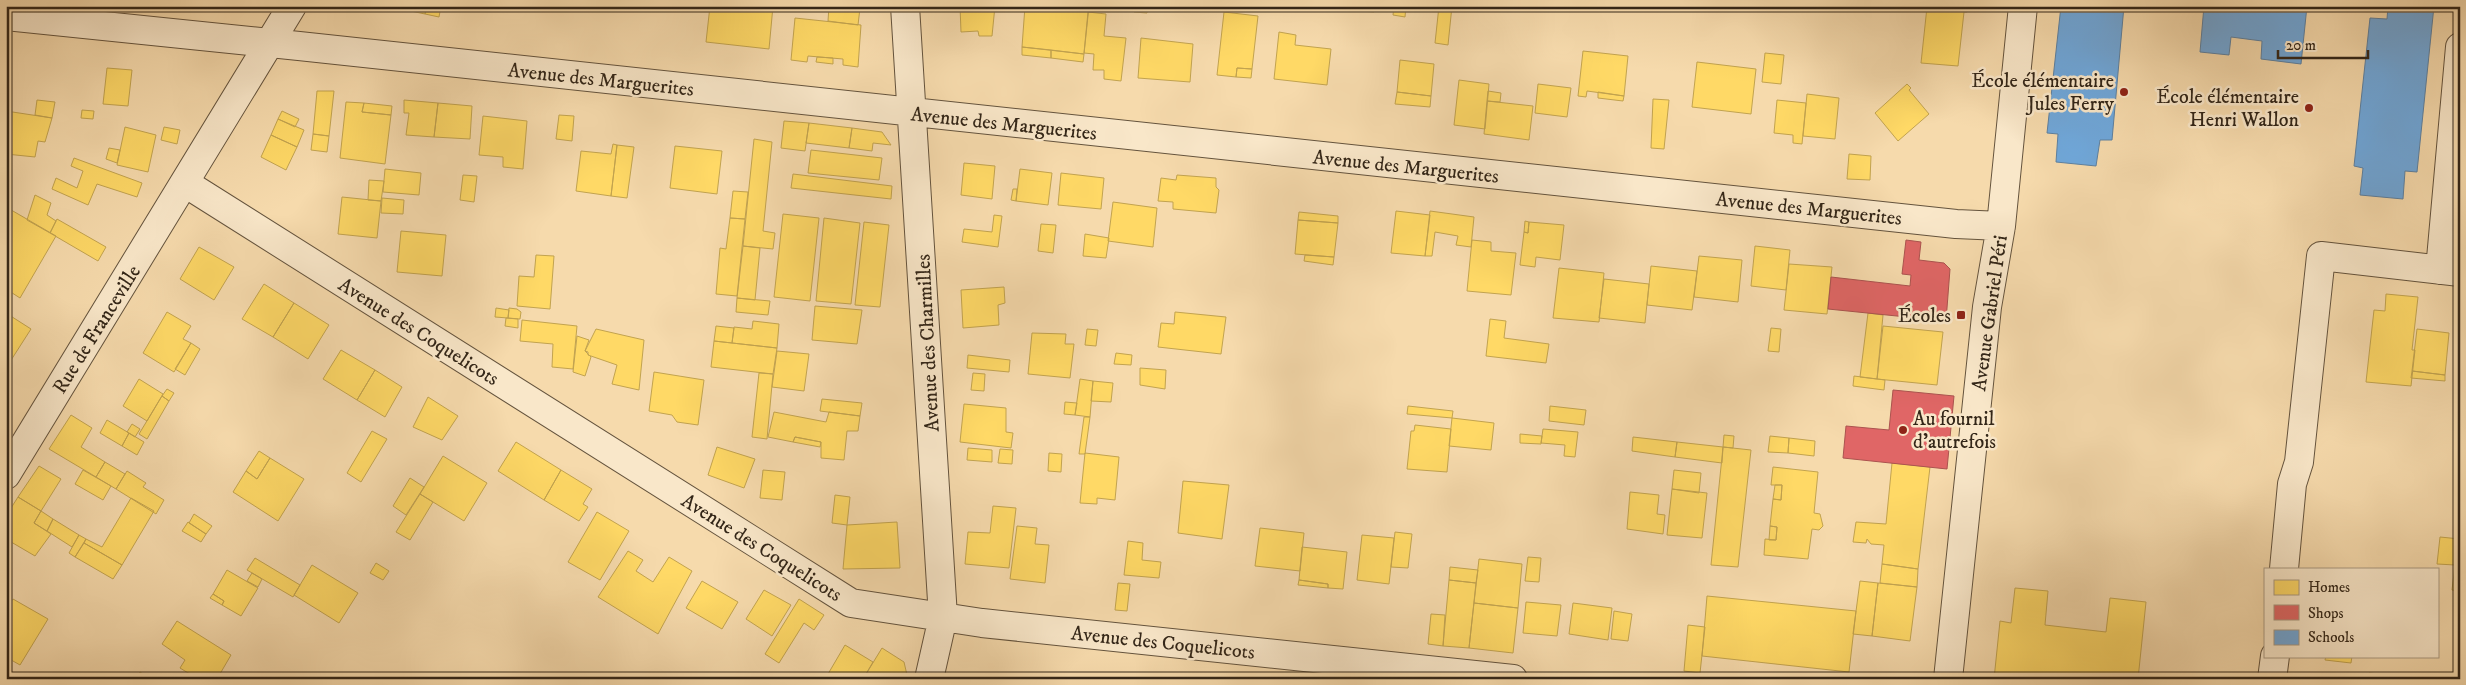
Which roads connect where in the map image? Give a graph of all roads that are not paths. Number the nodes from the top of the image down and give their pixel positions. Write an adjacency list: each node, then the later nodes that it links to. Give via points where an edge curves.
1 (292, 6): 5 (street, Rue de Franceville)
2 (905, 6): 7 (street, Avenue des Charmilles)
3 (2023, 6): 9 (street, Avenue Gabriel Péri)
4 (6, 16): 5 (street, Avenue des Marguerites)
5 (270, 42): 7 (street, Avenue des Marguerites); 8 (street, Rue de Franceville)
6 (2460, 47): 10 (street)
7 (913, 113): 9 (street, Avenue des Marguerites, via 1946,223); 13 (street, Avenue des Charmilles)
8 (185, 183): 11 (street, Rue de Franceville); 13 (street, Avenue des Coquelicots, via 851,603)
9 (2001, 226): 17 (street, Avenue Gabriel Péri, via 1987,307)
10 (2450, 271): 12 (street, via 2320,256 2299,462 2292,484)
11 (6, 475)
12 (2284, 568)
13 (944, 617): 15 (street, Avenue des Charmilles); 16 (street, Avenue des Coquelicots)
14 (2275, 658): 18 (street)
15 (929, 679)
16 (1513, 679)
17 (1948, 679)
18 (2272, 679)

